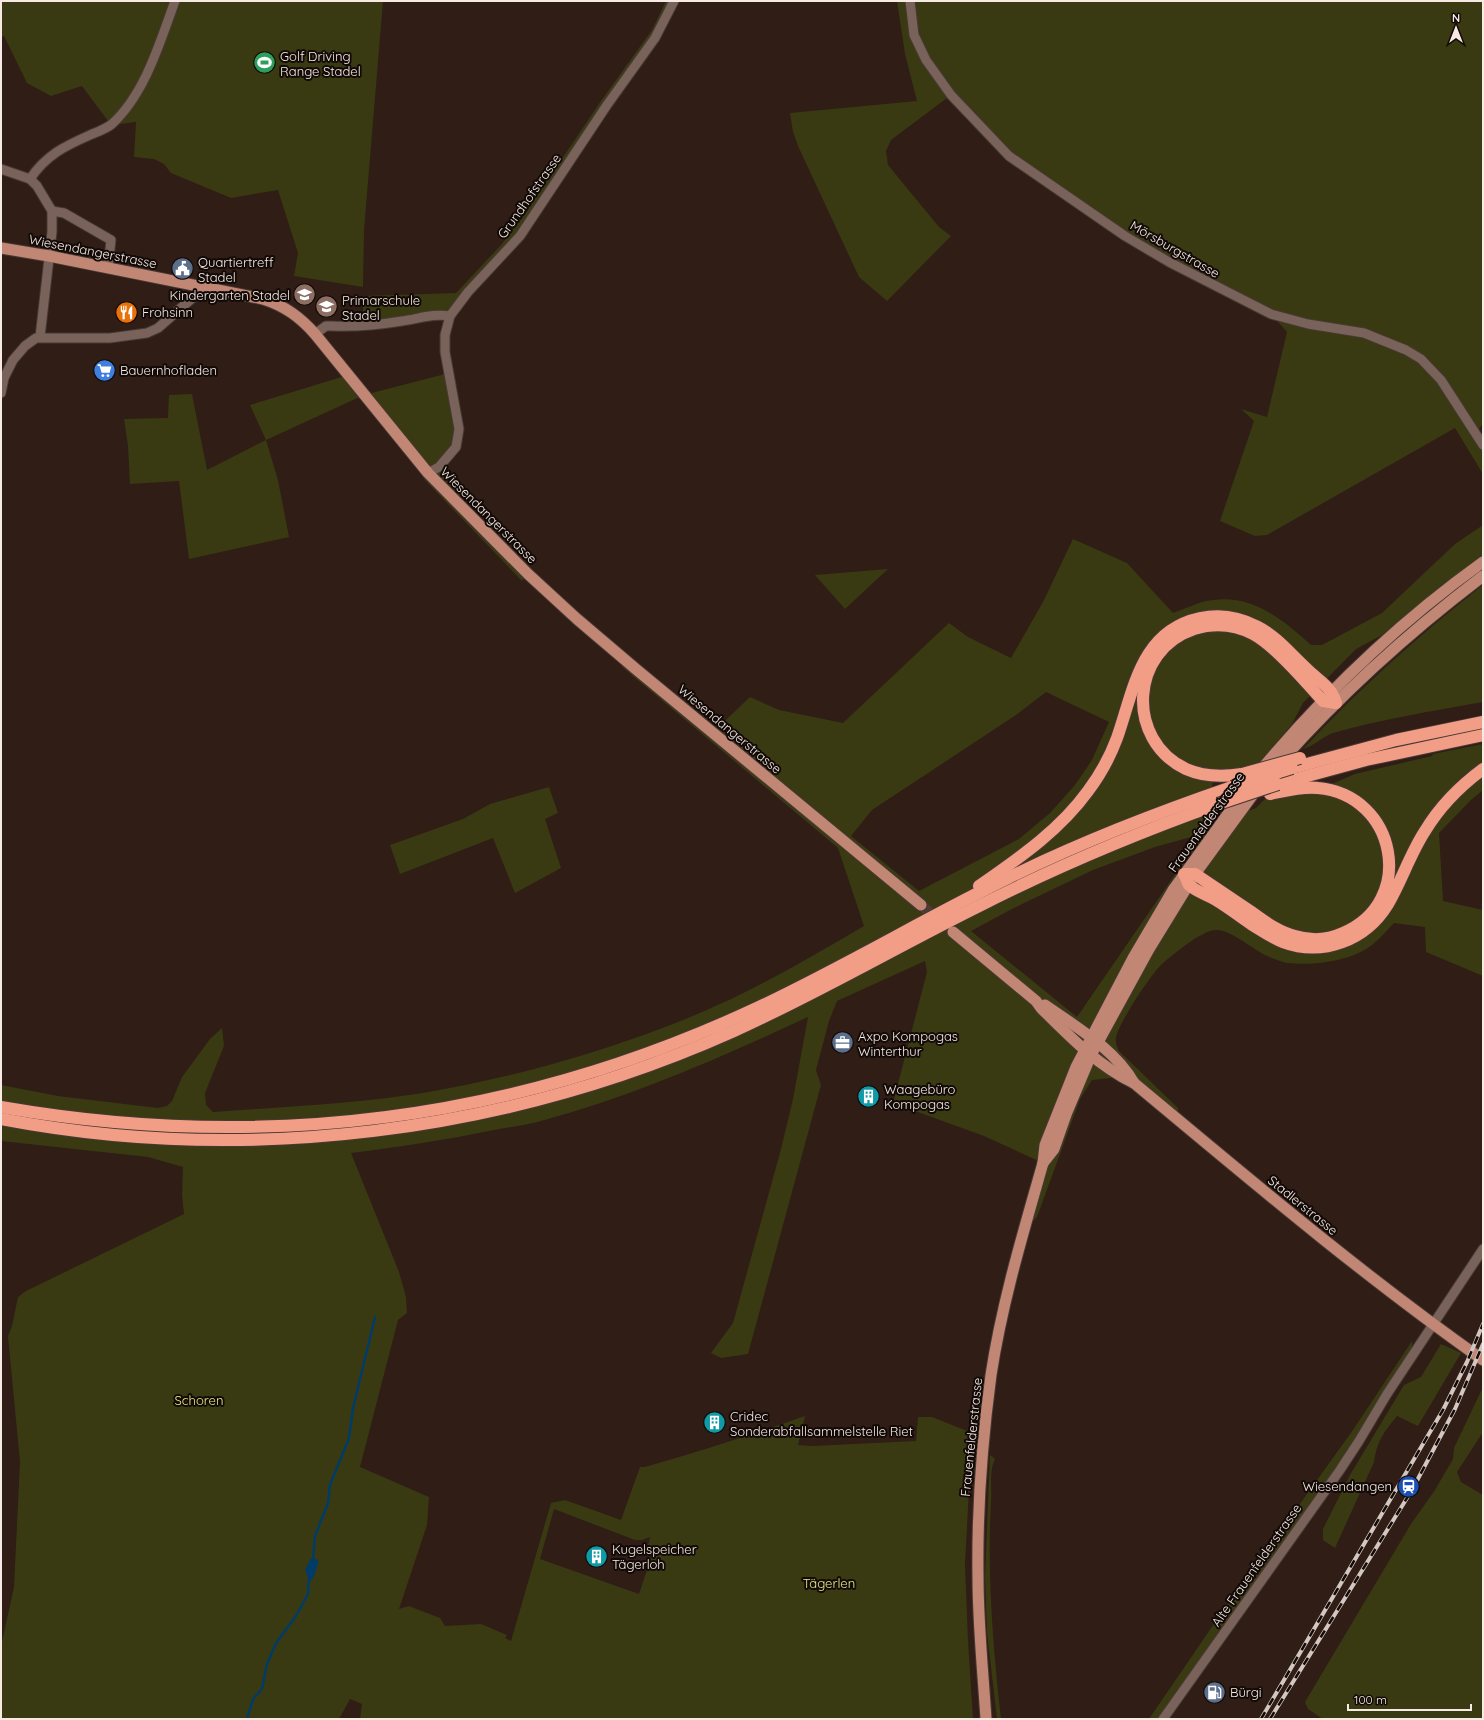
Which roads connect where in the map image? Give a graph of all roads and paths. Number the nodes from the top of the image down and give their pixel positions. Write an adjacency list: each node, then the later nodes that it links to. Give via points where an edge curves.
1 (175, 1): 5 (street, via 155,55 131,101 111,125 66,145 39,165)
2 (674, 1): 11 (street, Grundhofstrasse, via 655,38 520,236 468,292)
3 (910, 1): 15 (street, Mörsburgstrasse, via 914,35 926,60 951,95 1009,156 1125,236 1226,292 1271,314 1308,324 1364,333 1421,359 1441,380)
4 (1, 169): 5 (street)
5 (30, 179): 6 (street)
6 (52, 211): 8 (street); 9 (street, via 64,213 111,240)
7 (1, 248): 8 (main road, Wiesendangerstrasse)
8 (49, 256): 9 (main road, Wiesendangerstrasse); 13 (street)
9 (108, 268): 10 (main road, Wiesendangerstrasse)
10 (205, 287): 12 (main road, Wiesendangerstrasse, via 274,303 296,315); 13 (street, via 158,328 147,333 110,338)
11 (450, 316): 12 (street, via 439,314 363,326 326,326); 16 (street, Grundhofstrasse, via 445,335 445,352 459,429 456,447 438,467)
12 (315, 334): 16 (main road, Wiesendangerstrasse)
13 (40, 337): 14 (street, via 32,340 13,360 4,378)
14 (1, 393)
15 (1483, 445)
16 (428, 473): 26 (main road, Wiesendangerstrasse, via 576,619)
17 (1483, 562): 19 (main road, Frauenfelderstrasse, via 1439,594 1385,639)
18 (1483, 576): 19 (main road, Frauenfelderstrasse)
19 (1330, 698): 22 (highway, bridge, via 1254,634 1221,625 1189,631 1169,643 1149,670 1144,686 1146,724 1154,740 1169,758 1191,771 1210,776 1242,774); 25 (main road, Frauenfelderstrasse, via 1278,750 1247,788); 27 (highway, via 1322,682 1271,636 1248,622 1229,617 1210,617 1190,621 1174,629 1156,643 1142,663 1117,738 1095,781 1078,805 1033,848)
20 (1483, 722): 22 (highway)
21 (1483, 734): 24 (highway, bridge, via 1366,760 1278,784)
22 (1296, 763): 27 (highway, bridge, via 1152,815 1094,839)
23 (1483, 769): 25 (highway, via 1456,792 1431,821 1378,917 1365,930 1343,942 1314,948 1282,942)
24 (1218, 804): 25 (highway, bridge, via 1307,788 1344,794 1373,816 1380,827 1389,856 1384,892 1366,918 1351,929 1331,937 1313,939 1284,933); 34 (highway, via 1101,849 1017,887 796,1001 728,1033 638,1069 544,1098 412,1126 279,1139 212,1140 137,1136 78,1131)
25 (1189, 877): 30 (main road, Frauenfelderstrasse, via 1152,924)
26 (921, 905)
27 (942, 911): 33 (highway, via 760,1006 683,1040 581,1076 472,1103 361,1121 241,1128 136,1125 68,1118)
28 (953, 932): 29 (main road)
29 (1036, 1001): 30 (main road); 31 (main road)
30 (1094, 1041): 31 (main road, Frauenfelderstrasse); 32 (main road, via 1127,1071)
31 (1088, 1052): 32 (main road, via 1120,1076); 38 (main road, Frauenfelderstrasse, via 1054,1149 1043,1164 1010,1280 992,1373 979,1499 980,1641)
32 (1134, 1083): 36 (main road, Stadlerstrasse, via 1298,1219)
33 (1, 1107)
34 (1, 1119)
35 (1483, 1250): 36 (street)
36 (1432, 1324): 37 (main road, Stadlerstrasse); 39 (street, Alte Frauenfelderstrasse, via 1340,1470)
37 (1483, 1360)
38 (986, 1719)
39 (1163, 1719)

